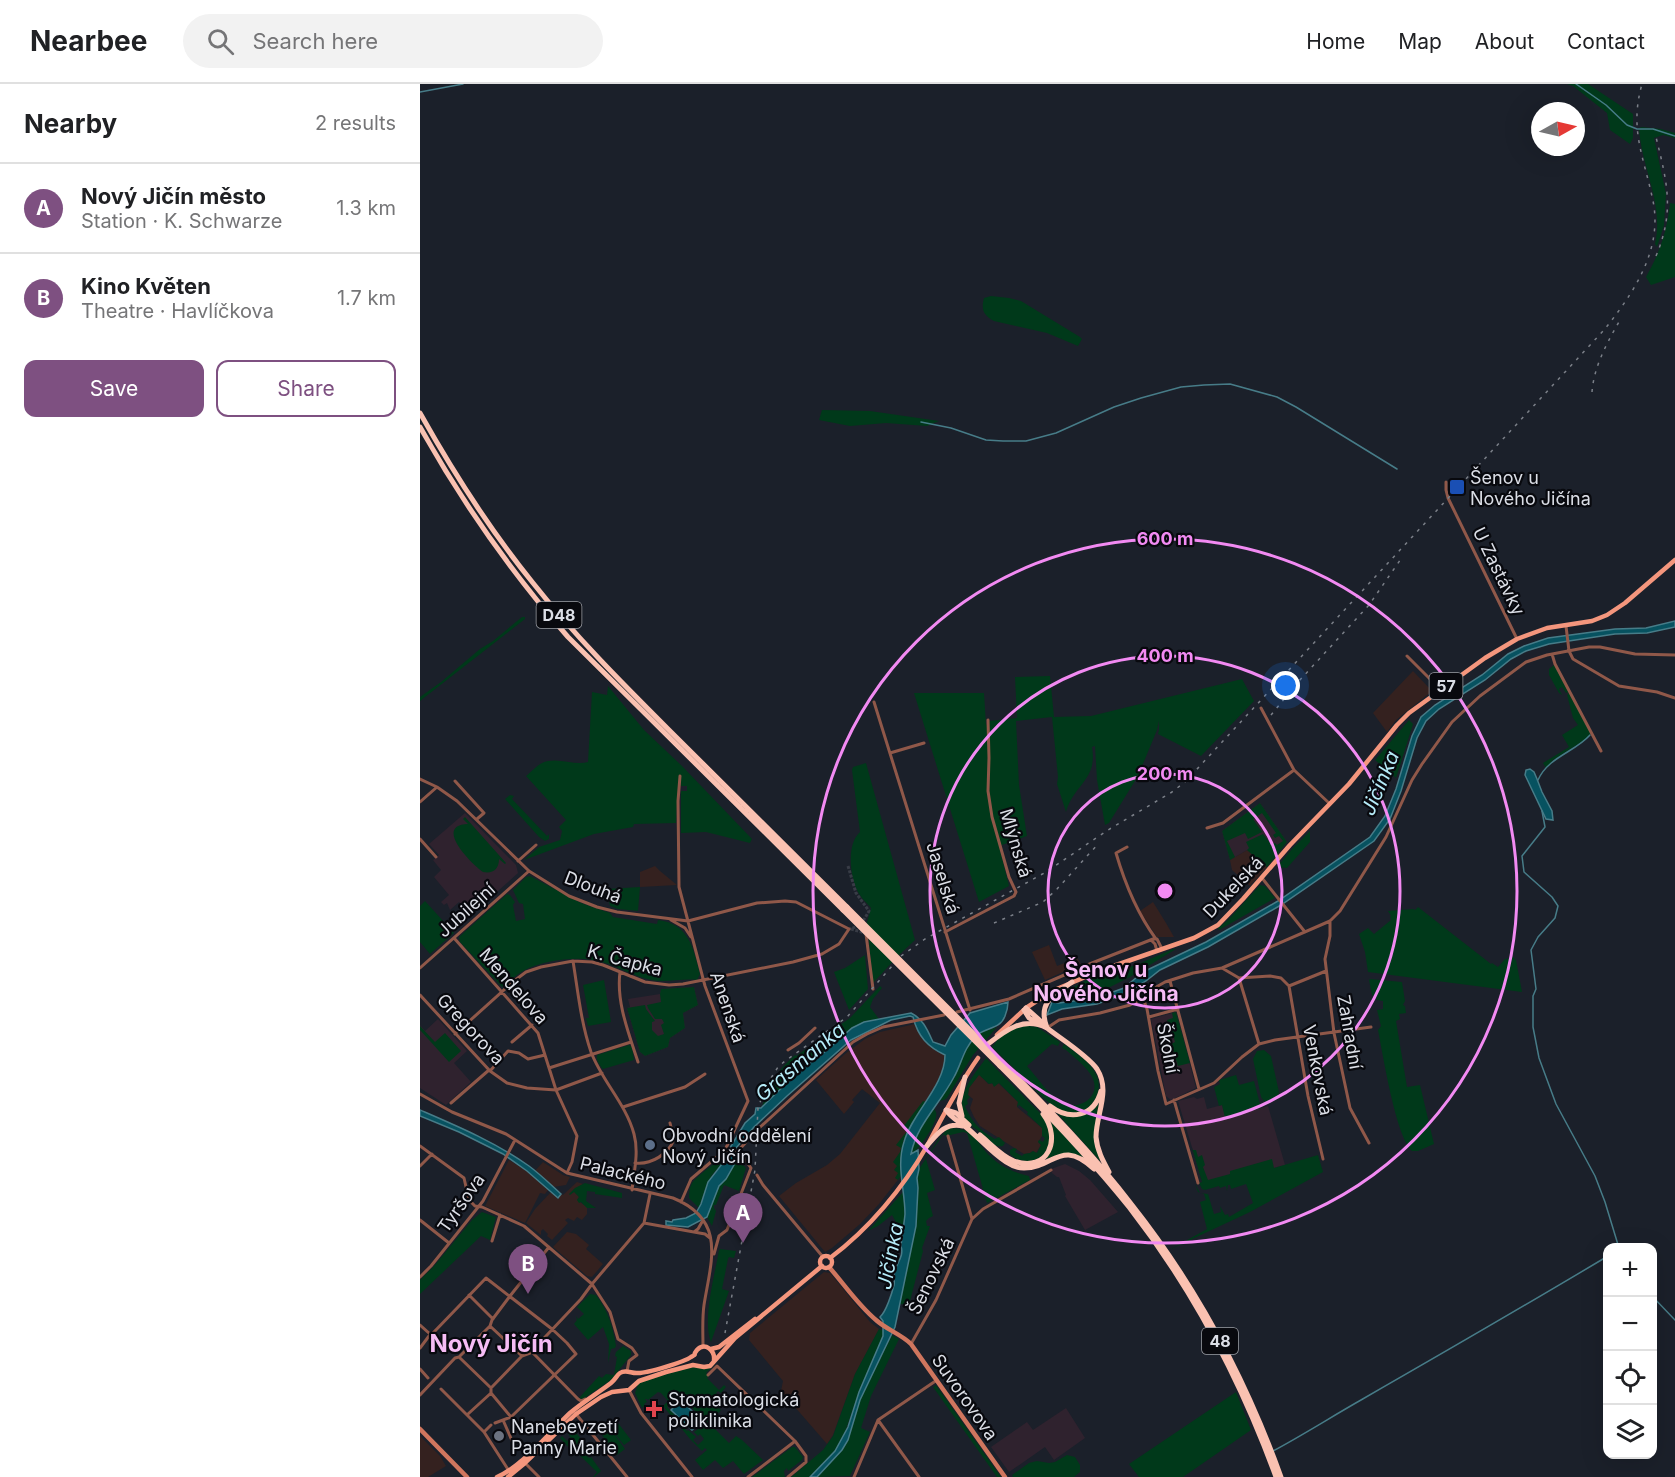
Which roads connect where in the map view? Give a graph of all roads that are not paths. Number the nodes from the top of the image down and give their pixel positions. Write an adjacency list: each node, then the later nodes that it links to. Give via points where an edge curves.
1 (420, 412): 35 (highway, D48, via 485,519 558,614)
2 (420, 427): 35 (highway, D48, via 510,567 568,637)
3 (1446, 482): 6 (street, U Zastávky, via 1448,498)
4 (1675, 560): 5 (main road, Dukelská / 57, via 1607,615)
5 (1566, 625): 6 (main road, Dukelská / 57); 7 (street)
6 (1517, 639): 11 (main road, Dukelská / 57)
7 (1569, 651): 8 (street); 9 (street, via 1600,647 1635,654); 12 (street, via 1572,659 1619,686)
8 (1552, 654): 17 (street); 38 (street, via 1520,666 1452,722 1412,780 1386,837)
9 (1675, 655)
10 (1407, 656): 11 (street)
11 (1441, 690): 25 (main road, Dukelská / 57, via 1397,725)
12 (1675, 698)
13 (874, 702): 18 (street, Jaselská)
14 (1261, 708): 19 (street)
15 (988, 720): 39 (street, Mlýnská, via 992,817 1016,892)
16 (924, 743): 18 (street)
17 (1601, 751)
18 (890, 753): 39 (street, Jaselská)
19 (1294, 770): 25 (street); 27 (street, via 1222,823)
20 (680, 776): 37 (street, Anenská, via 679,886)
21 (420, 779): 23 (street, Dlouhá)
22 (454, 781): 26 (street, Dlouhá, via 484,813)
23 (437, 788): 24 (street); 26 (street, Dlouhá)
24 (420, 802)
25 (1330, 804): 34 (main road, Dukelská / 57)
26 (476, 819): 32 (street, Dlouhá)
27 (1207, 828)
28 (420, 839): 31 (street)
29 (536, 845): 32 (street)
30 (1127, 847): 42 (street, via 1116,853 1119,865 1137,909)
31 (436, 857)
32 (518, 861): 33 (street, Dlouhá)
33 (529, 871): 36 (street, Dlouhá, via 569,896 597,907); 43 (street, Jubilejní)
34 (1262, 878): 40 (street); 46 (main road, Dukelská / 57, via 1218,925)
35 (845, 908): 92 (highway, 48, bridge)
36 (666, 918): 37 (street, Dlouhá); 45 (street, via 684,928)
37 (688, 921): 45 (street, Anenská); 53 (street, K. Čapka, via 757,903 785,901 796,902 849,929 839,944 822,954)
38 (1330, 921): 40 (street); 50 (street, Zahradní)
39 (945, 932): 63 (street, Jaselská)
40 (1305, 932): 49 (street)
41 (866, 933): 57 (street)
42 (1155, 937): 44 (street); 46 (street)
43 (454, 938): 48 (street, Jubilejní); 58 (street, Mendelova)
44 (1151, 940): 46 (street); 63 (street, via 1020,994)
45 (693, 941): 53 (street, Anenská)
46 (1160, 950): 55 (main road, 57)
47 (573, 961): 51 (street, K. Čapka, via 592,962); 58 (street, K. Čapka, via 526,972); 79 (street)
48 (420, 968)
49 (1222, 968): 52 (street); 54 (street)
50 (1327, 971): 56 (street); 71 (street, Zahradní)
51 (620, 972): 53 (street, K. Čapka, via 654,984); 74 (street)
52 (1239, 978): 56 (street, via 1270,976 1281,978); 77 (street)
53 (704, 980): 104 (street, Anenská, via 748,1101)
54 (1170, 981): 60 (street); 62 (street)
55 (1072, 982): 61 (main road, 57); 68 (highway, via 1047,1002)
56 (1288, 986): 73 (street, Venkovská)
57 (873, 989)
58 (502, 991): 67 (street, Mendelova); 72 (street, K. Čapka)
59 (421, 997): 72 (street, Gregorova)
60 (1143, 998): 66 (street, Školní); 68 (street, via 1130,1005)
61 (1025, 1009): 68 (highway); 76 (main road, 57)
62 (1178, 1009): 66 (street); 90 (street)
63 (970, 1010): 64 (street)
64 (957, 1012)
65 (944, 1015): 105 (street, via 883,1027 853,1042)
66 (1149, 1017): 93 (street, Školní, via 1166,1104)
67 (531, 1025): 75 (street); 80 (street, Mendelova)
68 (1044, 1026): 76 (highway, via 1016,1025); 88 (highway, via 1095,1067)
69 (1371, 1027): 71 (street)
70 (815, 1028): 78 (street)
71 (1334, 1033): 73 (street); 101 (street, Zahradní, via 1350,1108)
72 (455, 1034): 84 (street, Gregorova)
73 (1298, 1037): 77 (street); 107 (street, Venkovská)
74 (631, 1040): 79 (street); 82 (street)
75 (512, 1042)
76 (988, 1044)
77 (1259, 1044): 90 (street, via 1214,1083)
78 (788, 1050)
79 (592, 1054): 83 (street); 85 (street)
80 (545, 1055): 83 (street, Mendelova); 84 (street, via 528,1059 508,1052)
81 (978, 1058): 87 (main road)
82 (638, 1062)
83 (549, 1068): 89 (street, Mendelova)
84 (489, 1070): 89 (street, Gregorova, via 517,1086); 94 (street)
85 (602, 1073): 89 (street); 95 (street)
86 (705, 1074): 95 (street, via 686,1087)
87 (965, 1077): 96 (main road); 98 (highway, via 959,1106)
88 (1102, 1086): 92 (highway, via 1096,1104 1077,1115 1057,1111); 114 (highway, via 1096,1142)
89 (556, 1090): 111 (street, via 577,1136)
90 (1199, 1090): 93 (street)
91 (420, 1094): 100 (street, Palackého)
92 (1031, 1095): 98 (highway, via 1052,1132 1049,1150 1039,1160 1024,1163 1008,1158); 114 (highway, 48, via 1085,1148)
93 (1174, 1100): 113 (street, Školní)
94 (452, 1103)
95 (623, 1107): 108 (street, via 634,1135)
96 (946, 1110): 98 (highway); 103 (main road)
97 (670, 1123): 108 (street, via 674,1138 667,1152)
98 (969, 1127): 103 (highway, via 946,1127); 114 (highway, via 1015,1167 1073,1156)
99 (948, 1136): 120 (street)
100 (515, 1140): 111 (street, Palackého); 118 (street, Tyršova)
101 (1369, 1143)
102 (420, 1146): 106 (street)
103 (926, 1147): 131 (main road, via 881,1210)
104 (727, 1150): 105 (street); 117 (street, via 691,1179)
105 (738, 1150): 130 (street, via 751,1168)
106 (432, 1154): 109 (street); 118 (street, via 464,1178 470,1200)
107 (1323, 1159)
108 (635, 1163): 115 (street)
109 (420, 1166)
110 (1051, 1170): 120 (street)
111 (567, 1173): 115 (street, Palackého)
112 (757, 1175): 129 (street)
113 (1198, 1183)
114 (1114, 1185): 191 (highway, 48, via 1165,1250 1209,1322 1248,1397)
115 (632, 1190): 116 (street, Palackého)
116 (650, 1194): 117 (street, Palackého); 123 (street)
117 (681, 1202): 122 (street, Palackého)
118 (479, 1207): 119 (street); 127 (street, Tyršova)
119 (500, 1215): 126 (street); 128 (street, via 524,1226)
120 (972, 1219): 144 (street, Šenovská, via 936,1300)
121 (420, 1220): 127 (street)
122 (703, 1220): 124 (street); 125 (street, Palackého)
123 (644, 1223): 124 (street); 135 (street)
124 (694, 1232): 125 (street)
125 (711, 1240): 130 (street, Palackého)
126 (492, 1241)
127 (449, 1243): 134 (street, Tyršova)
128 (549, 1247): 135 (street); 137 (street)
129 (823, 1257): 131 (main road); 132 (main road)
130 (712, 1258): 145 (street, Palackého)
131 (830, 1258): 133 (main road)
132 (822, 1266): 133 (main road); 138 (main road)
133 (829, 1267): 144 (street, Suvorovova, via 870,1316)
134 (420, 1277)
135 (591, 1284): 142 (street); 155 (street, via 610,1312 618,1339 637,1355 629,1361)
136 (469, 1295): 137 (street, via 486,1278); 139 (street); 143 (street)
137 (510, 1296): 139 (street); 142 (street)
138 (767, 1311): 147 (main road, via 718,1348); 152 (main road)
139 (493, 1319): 141 (street)
140 (420, 1325): 143 (street)
141 (490, 1326): 150 (street); 151 (street)
142 (552, 1329): 148 (street); 156 (street, via 576,1354)
143 (431, 1335): 146 (street)
144 (911, 1344): 160 (street, Suvorovova)
145 (703, 1347): 147 (main road); 149 (main road)
146 (420, 1348)
147 (711, 1349): 152 (main road)
148 (531, 1351): 150 (street); 156 (street)
149 (694, 1355): 153 (main road); 155 (main road, via 654,1370)
150 (522, 1356): 162 (street)
151 (459, 1358): 159 (street); 162 (street)
152 (714, 1360): 153 (main road, via 707,1367)
153 (699, 1366): 161 (main road, via 645,1378)
154 (420, 1369): 159 (street)
155 (629, 1372): 158 (main road, via 621,1372); 161 (main road, via 635,1379)
156 (555, 1374): 164 (street, via 580,1401); 171 (street)
157 (708, 1375): 176 (street, via 717,1366)
158 (616, 1378): 164 (main road); 165 (main road)
159 (431, 1380): 168 (street)
160 (937, 1380): 173 (street); 190 (street, Suvorovova)
161 (634, 1385): 166 (main road)
162 (491, 1388): 167 (street)
163 (441, 1389): 169 (street)
164 (602, 1389): 179 (main road)
165 (622, 1390): 166 (main road); 170 (main road, via 602,1397)
166 (629, 1390): 185 (street, via 641,1413)
167 (491, 1393): 169 (street); 171 (street)
168 (420, 1395)
169 (468, 1414): 175 (street)
170 (576, 1414): 178 (main road); 184 (street)
171 (511, 1417): 172 (street)
172 (503, 1420): 175 (street); 177 (street)
173 (878, 1420): 188 (street); 189 (street)
174 (420, 1430): 180 (street)
175 (484, 1432): 179 (street)
176 (795, 1442): 186 (street); 187 (street, via 807,1460)
177 (513, 1443)
178 (525, 1463): 182 (main road); 183 (street)
179 (509, 1471): 181 (main road)
180 (467, 1477)
181 (497, 1477)
182 (508, 1477)
183 (539, 1477)
184 (627, 1477)
185 (692, 1477)
186 (748, 1477)
187 (788, 1477)
188 (854, 1477)
189 (919, 1477)
190 (1005, 1477)
191 (1278, 1477)

